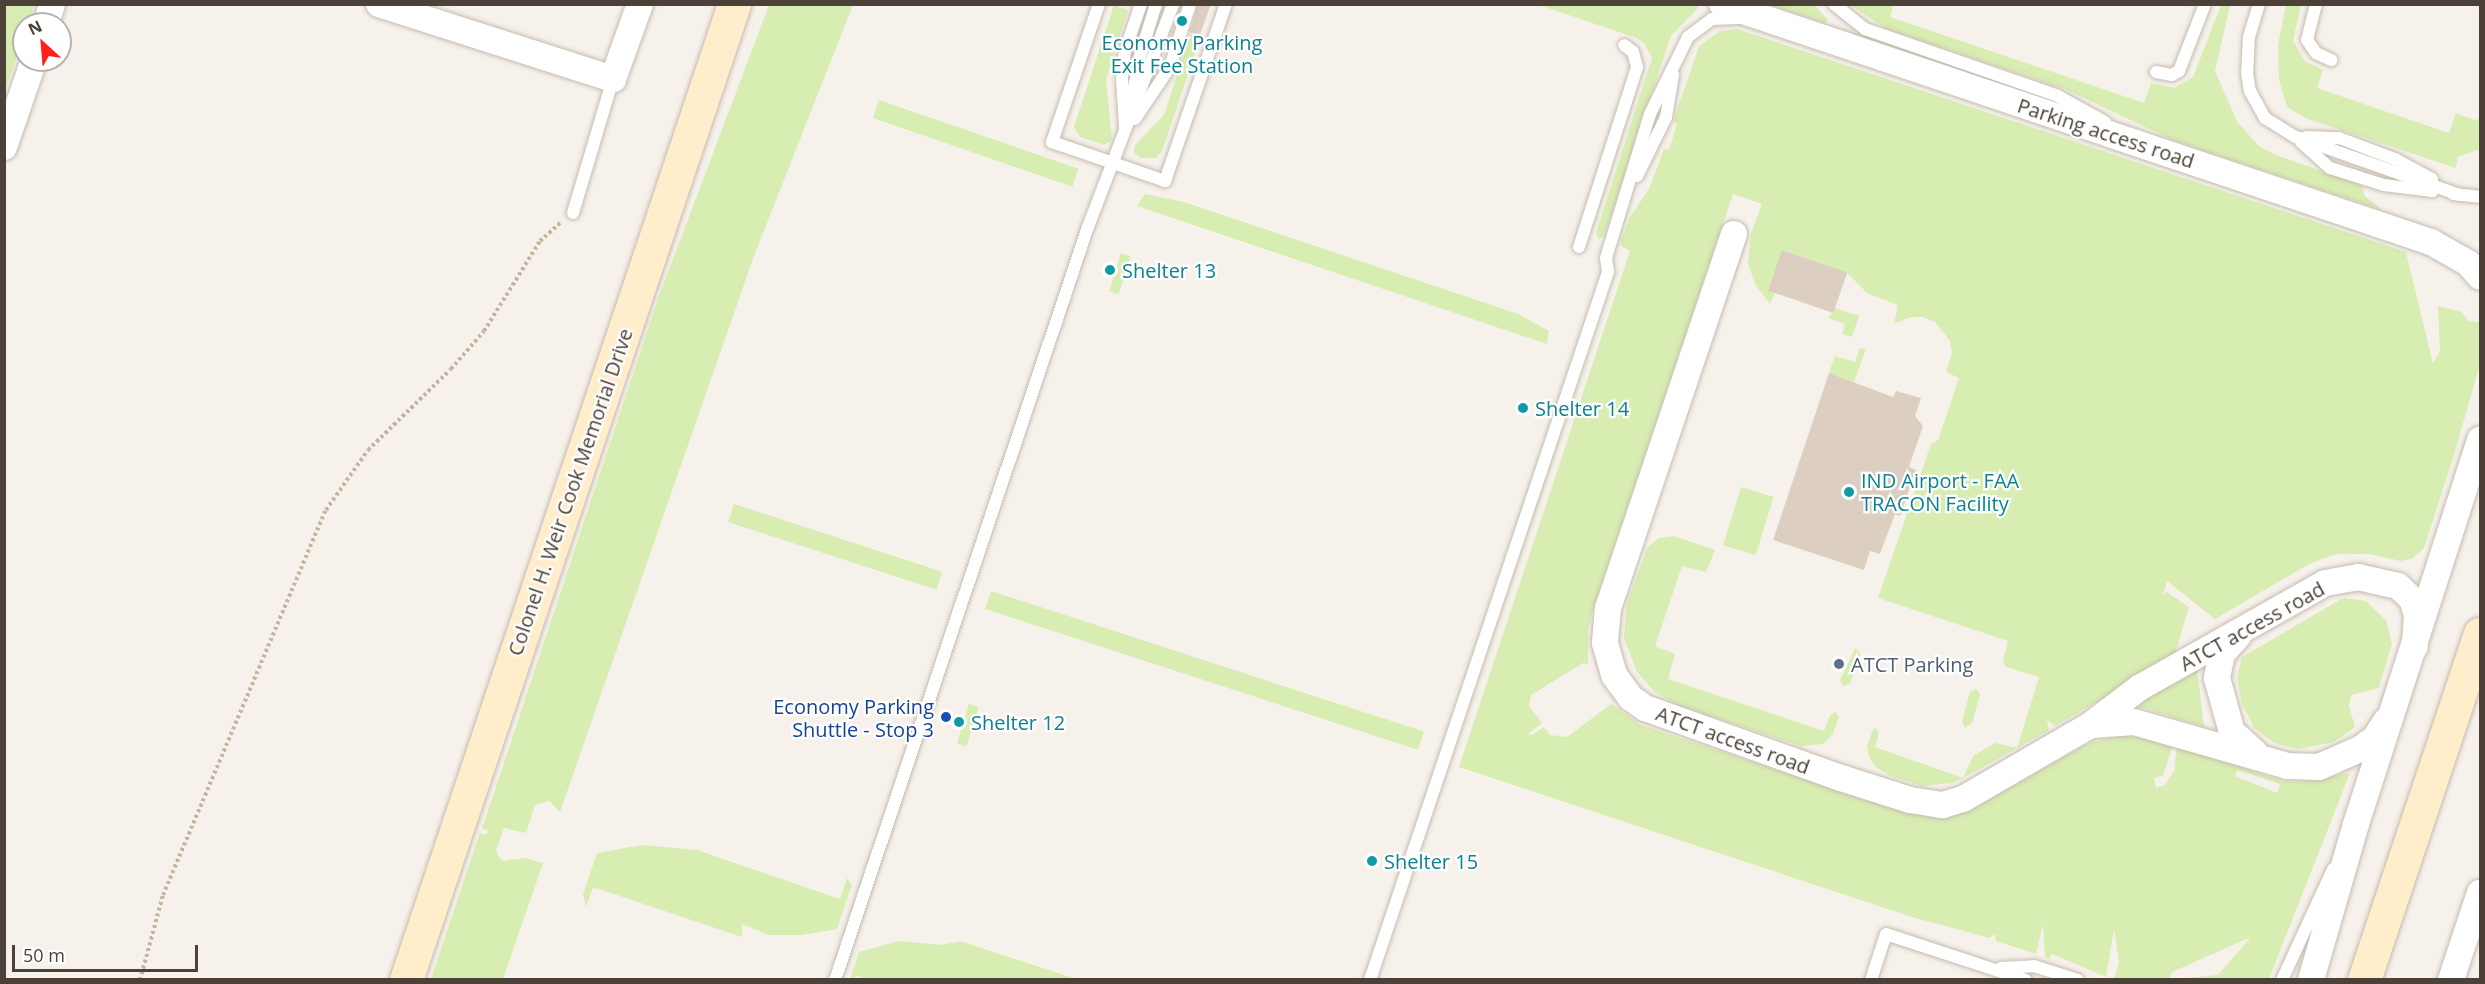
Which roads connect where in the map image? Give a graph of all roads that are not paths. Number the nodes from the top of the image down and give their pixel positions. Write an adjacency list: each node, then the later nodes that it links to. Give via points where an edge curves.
1 (379, 4): 20 (street)
2 (640, 4): 20 (street)
3 (734, 4): 44 (street, Colonel H. Weir Cook Memorial Drive)
4 (1098, 4): 25 (lane, via 1052,142)
5 (1141, 4): 21 (lane, via 1125,51)
6 (1156, 4): 21 (lane, via 1140,56)
7 (1173, 4): 21 (lane)
8 (1190, 4): 21 (lane, via 1170,67)
9 (1226, 4): 25 (lane, via 1165,181)
10 (1722, 4): 15 (street, Parking access road)
11 (1834, 4): 24 (lane, via 1865,29 2058,96)
12 (2205, 4): 19 (lane, via 2179,70 2172,75)
13 (2259, 4): 22 (lane, via 2247,52 2250,91 2265,118)
14 (2316, 4): 17 (lane, via 2307,40 2316,53)
15 (1821, 38): 24 (street, Parking access road); 46 (lane, via 1721,17 1694,30 1676,59 1650,114 1632,184 1606,258 1608,272)
16 (1624, 45): 30 (lane, via 1633,52 1637,67)
17 (2331, 60)
18 (30, 72): 23 (street)
19 (2156, 72)
20 (613, 79): 28 (lane)
21 (1125, 135): 25 (lane)
22 (2296, 137): 26 (lane, via 2339,138 2395,159); 26 (lane, via 2331,168 2384,185)
23 (4, 147)
24 (2150, 148): 31 (street, Parking access road, via 2431,243 2468,263)
25 (1113, 164): 45 (lane, via 1088,227)
26 (2460, 195): 27 (lane)
27 (2481, 197)
28 (573, 213)
29 (1734, 234): 39 (street, ATCT access road, via 1608,608 1605,644 1621,687 1645,708 1665,718 1910,800 1943,805 1963,799)
30 (1579, 247)
31 (2481, 277)
32 (2481, 439): 34 (street)
33 (2481, 454): 34 (street)
34 (2459, 512): 37 (street)
35 (2252, 625): 37 (street, ATCT access road, via 2325,584 2358,577 2377,579 2398,586 2412,598 2417,615); 39 (street, ATCT access road, via 2139,688); 40 (street, via 2222,654 2217,678 2232,732)
36 (2481, 634): 53 (street)
37 (2415, 646): 38 (street)
38 (2394, 708): 40 (street, ATCT access road, via 2375,738 2341,759 2319,767 2287,766); 41 (street)
39 (2089, 726): 40 (street, ATCT access road, via 2134,722)
40 (2263, 758)
41 (2356, 824): 51 (lane, via 2304,924); 52 (street)
42 (2481, 893): 54 (street)
43 (1994, 969): 47 (lane, via 1886,934); 48 (lane); 49 (lane); 50 (lane, via 2034,966)
44 (406, 980)
45 (835, 980)
46 (1370, 980)
47 (1871, 980)
48 (2007, 980)
49 (2026, 980)
50 (2078, 980)
51 (2282, 980)
52 (2311, 980)
53 (2364, 980)
54 (2451, 980)

